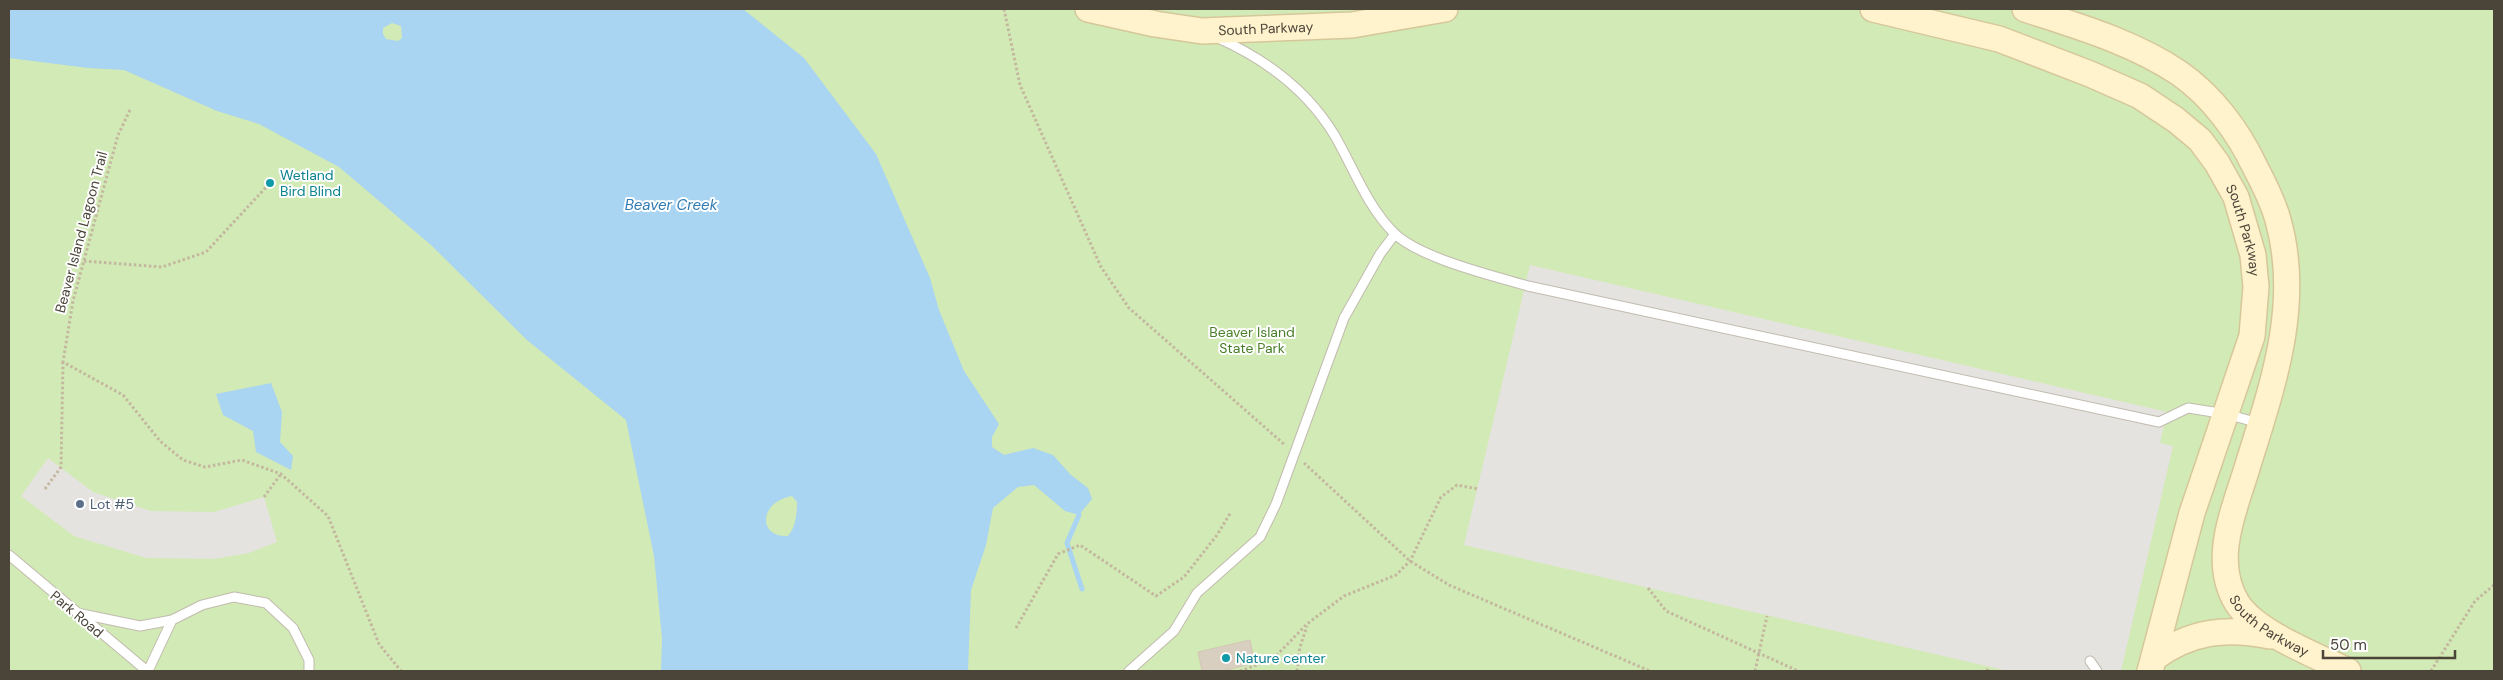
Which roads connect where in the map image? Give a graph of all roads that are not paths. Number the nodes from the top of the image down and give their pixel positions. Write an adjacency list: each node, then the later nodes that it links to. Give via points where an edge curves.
1 (1088, 9): 6 (street, South Parkway)
2 (1135, 9): 6 (street)
3 (1445, 9): 7 (street, South Parkway, via 1352,25)
4 (1873, 9): 9 (street, South Parkway, via 1999,39 2090,74 2140,96 2200,140 2236,197 2253,255 2256,286 2252,336)
5 (2025, 9): 10 (street, South Parkway, via 2138,51 2179,74 2200,90 2224,116 2248,153 2278,218 2288,275 2287,313 2281,347)
6 (1155, 24): 7 (street, South Parkway)
7 (1202, 31): 8 (lane, via 1244,50 1291,82 1335,136 1367,197)
8 (1395, 234): 9 (lane, via 1453,263 1542,289 2159,422 2188,408); 19 (lane, via 1344,318 1276,504 1260,537 1197,594 1174,631)
9 (2226, 414): 10 (lane); 16 (street, South Parkway, via 2192,513)
10 (2261, 424): 14 (street, South Parkway, via 2228,529 2224,560 2228,584 2238,604 2254,623)
11 (9, 555): 12 (lane, Park Road)
12 (75, 612): 13 (lane, via 140,626); 17 (lane, Park Road)
13 (172, 620): 17 (lane, Park Road); 18 (lane, via 202,605 234,597 266,603 293,628 309,660)
14 (2282, 638): 16 (street, via 2240,630 2216,632 2169,647); 21 (street, South Parkway)
15 (2090, 662): 20 (lane)
16 (2152, 664)
17 (148, 671)
18 (309, 671)
19 (1129, 671)
20 (2097, 671)
21 (2348, 671)

